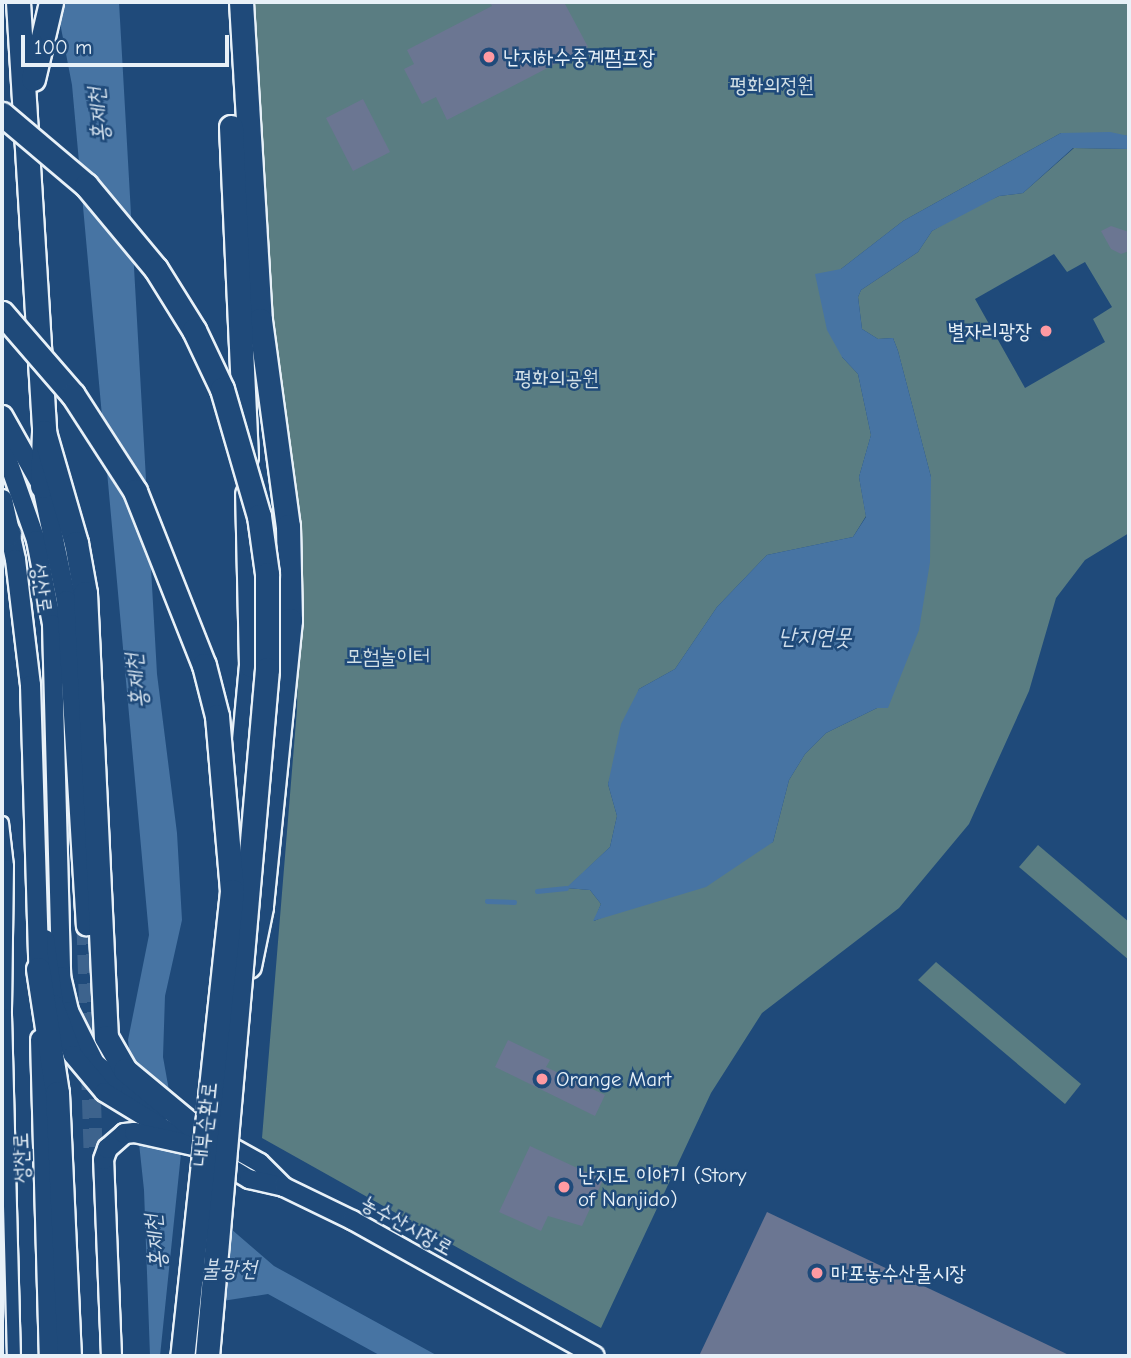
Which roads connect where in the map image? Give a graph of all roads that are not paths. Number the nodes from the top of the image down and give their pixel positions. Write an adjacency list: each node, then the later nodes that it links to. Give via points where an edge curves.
1 (18, 2): 6 (highway)
2 (51, 2): 6 (highway, via 34,61)
3 (226, 2): 16 (highway, bridge, via 251,574 251,665)
4 (241, 2): 19 (highway, bridge, via 260,320 288,526 289,620 261,907)
5 (2, 114): 19 (highway, bridge, via 86,185 156,269 194,330 244,450 267,574 267,669)
6 (30, 162): 9 (highway)
7 (2, 313): 16 (highway, bridge, via 73,395 135,491 204,665 217,716)
8 (2, 415): 11 (main road, 성산로)
9 (44, 432): 11 (highway); 21 (highway, via 76,543 85,593)
10 (2, 444): 21 (main road, via 36,540 52,624 61,976 83,1046)
11 (43, 486): 17 (main road, 성산로, via 66,600)
12 (2, 499): 13 (main road, 성산로)
13 (6, 526): 15 (main road, 성산로, via 30,685)
14 (2, 823): 20 (street, via 7,866)
15 (35, 862): 18 (main road, 성산로); 21 (main road, via 54,1004 64,1038)
16 (232, 891): 30 (highway, 내부순환로, bridge)
17 (86, 925)
18 (38, 969): 26 (main road, 성산로); 27 (highway, via 57,1094)
19 (240, 1008): 31 (highway, 내부순환로, bridge)
20 (3, 1015): 24 (street)
21 (109, 1075): 22 (highway); 22 (main road, 농수산시장로)
22 (191, 1134): 23 (main road, via 124,1133); 32 (main road, 농수산시장로, bridge, via 260,1163 285,1187)
23 (100, 1151): 28 (main road); 29 (main road)
24 (6, 1264): 25 (street)
25 (14, 1356)
26 (50, 1356)
27 (69, 1356)
28 (99, 1356)
29 (111, 1356)
30 (182, 1356)
31 (206, 1356)
32 (595, 1356)

